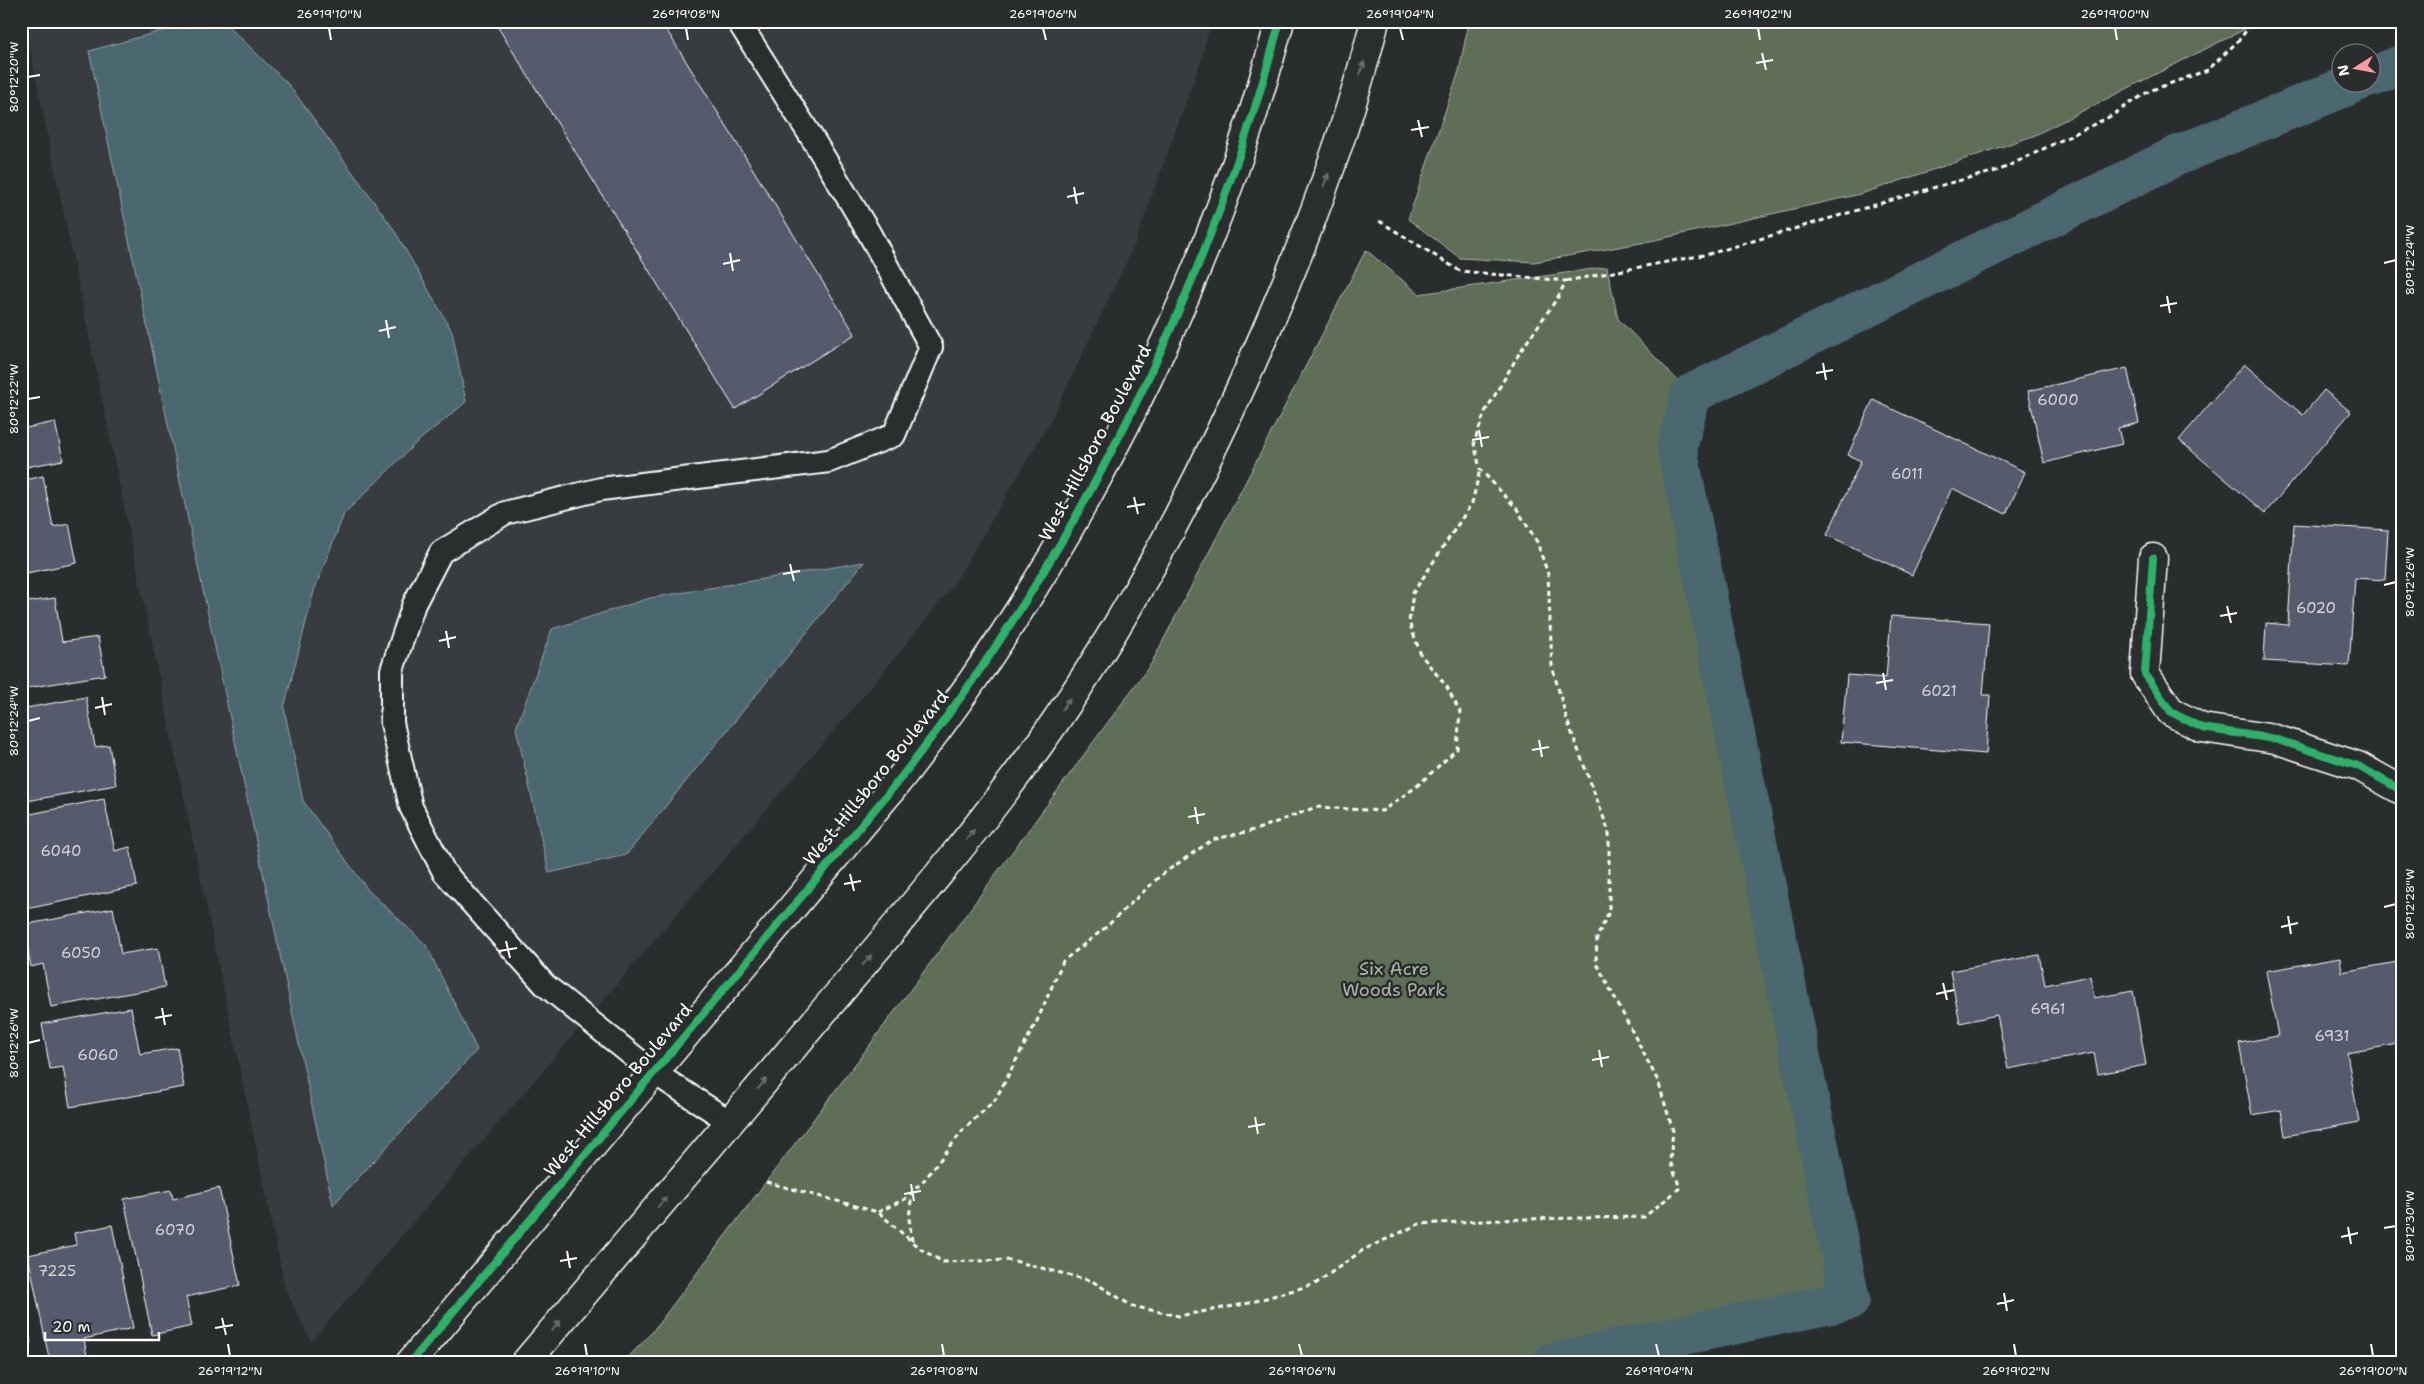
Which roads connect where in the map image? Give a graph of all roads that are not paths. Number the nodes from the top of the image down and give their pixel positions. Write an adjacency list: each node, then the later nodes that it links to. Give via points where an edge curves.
1 (738, 21): 6 (lane, via 869,233 930,347 894,435 829,461 601,489 505,513 441,552 414,604 392,670 392,723 411,807 444,872 545,985)
2 (1280, 21): 6 (street, West Hillsboro Boulevard, via 1218,216 1185,300 1114,446 1020,612 925,747)
3 (1375, 21): 7 (street, one-way to 3, via 940,873 1036,748 1081,683 1149,571 1197,482 1278,304 1344,133)
4 (2153, 558): 5 (street, via 2145,674 2171,712 2202,728 2275,739 2349,763)
5 (2403, 790)
6 (653, 1072): 7 (lane); 8 (street, West Hillsboro Boulevard)
7 (730, 1122): 9 (street, one-way to 7)
8 (410, 1363)
9 (525, 1363)

